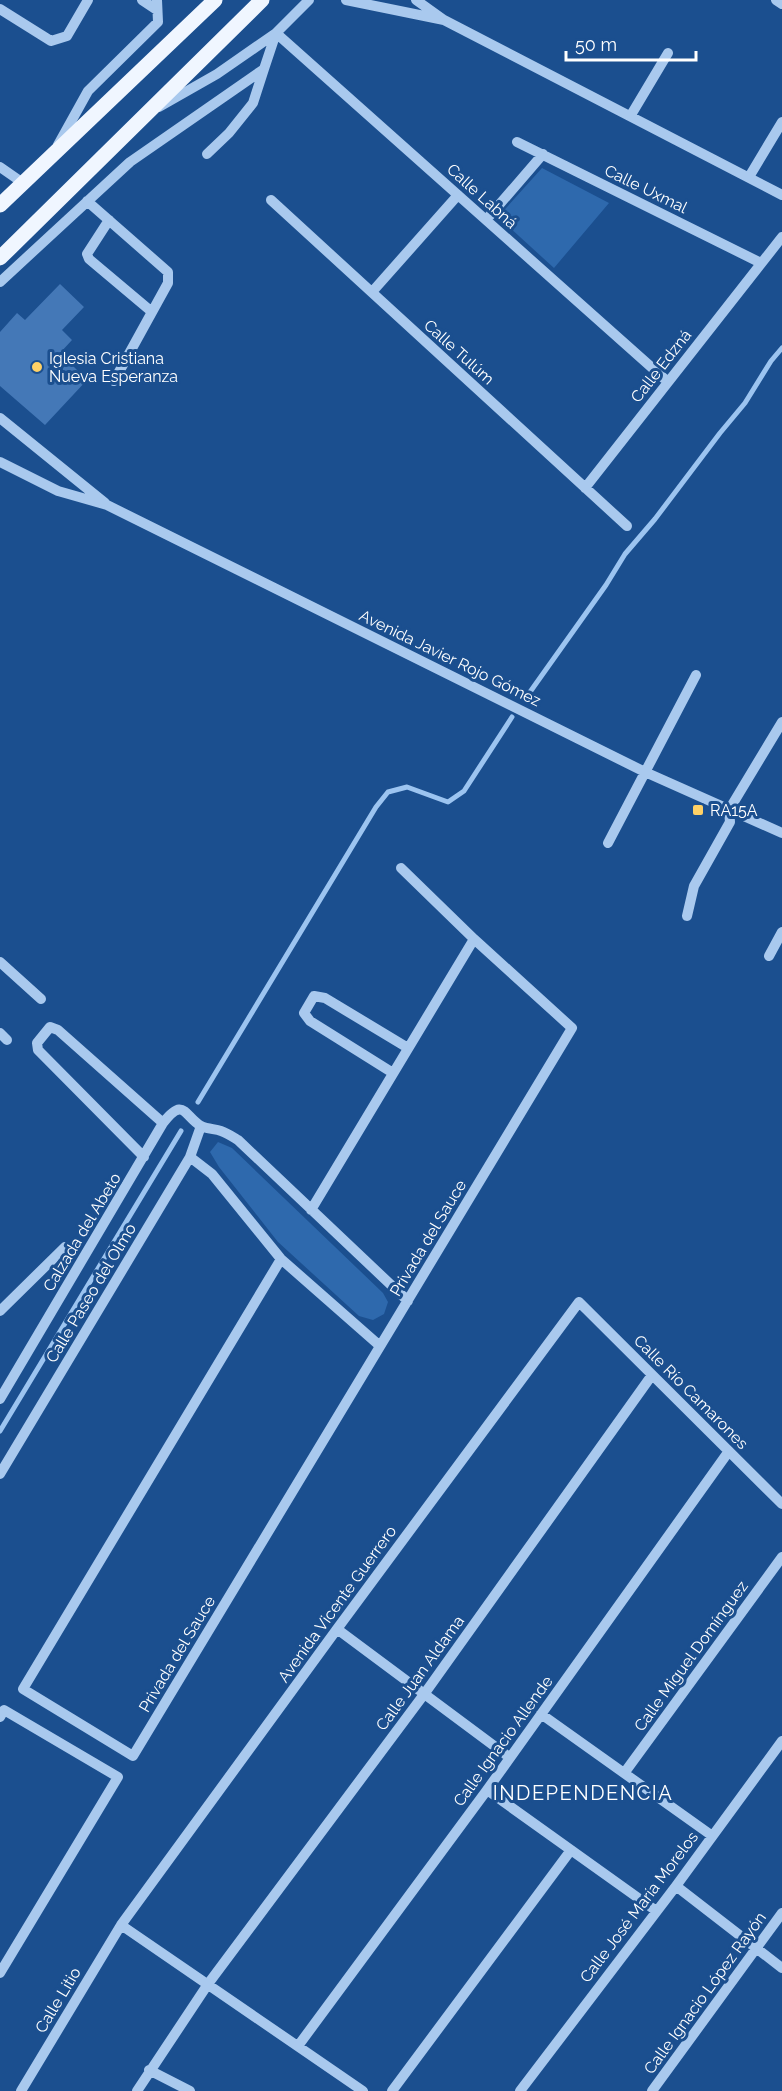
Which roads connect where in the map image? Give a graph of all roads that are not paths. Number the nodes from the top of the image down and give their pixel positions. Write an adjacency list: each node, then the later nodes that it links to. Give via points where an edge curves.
1 (88, 0): 11 (street, via 67,36 51,41)
2 (142, 0): 10 (street)
3 (215, 0): 20 (main road)
4 (262, 0): 16 (main road)
5 (309, 0): 13 (street)
6 (346, 0): 12 (street)
7 (416, 0): 12 (street)
8 (776, 0): 9 (street)
9 (782, 4)
10 (157, 5): 20 (street, via 158,22 88,91)
11 (0, 9)
12 (444, 20): 17 (street)
13 (276, 33): 15 (street); 16 (street, via 217,74); 26 (street, Calle Labná)
14 (668, 53): 17 (street)
15 (264, 69): 21 (street, via 253,103); 29 (street, via 130,162)
16 (143, 116): 34 (main road)
17 (632, 116): 24 (street)
18 (782, 122): 24 (street)
19 (517, 142): 22 (street, Calle Uxmal)
20 (53, 153): 25 (main road)
21 (207, 154)
22 (543, 154): 32 (street); 35 (street, Calle Uxmal)
23 (0, 167): 25 (street)
24 (749, 177): 27 (street)
25 (23, 183): 30 (main road)
26 (458, 195): 32 (street, Calle Labná); 37 (street)
27 (782, 195)
28 (271, 200): 37 (street, Calle Tulúm)
29 (87, 201): 31 (street); 36 (street)
30 (0, 205)
31 (109, 220): 38 (street, via 168,272 168,283); 38 (street, via 87,254 89,259)
32 (486, 220): 40 (street, Calle Labná)
33 (782, 237): 35 (street, Calle Edzná)
34 (0, 258)
35 (761, 262): 40 (street, Calle Edzná)
36 (0, 282)
37 (372, 292): 43 (street, Calle Tulúm)
38 (152, 312): 39 (street)
39 (114, 381)
40 (668, 382): 43 (street, Calle Edzná)
41 (0, 418): 44 (street, Avenida Javier Rojo Gómez)
42 (0, 462): 44 (street, Avenida Javier Rojo Gómez, via 58,490)
43 (585, 488): 45 (street, Calle Tulúm)
44 (107, 505): 48 (street, Avenida Javier Rojo Gómez)
45 (627, 526)
46 (696, 675): 48 (street)
47 (782, 722): 49 (street)
48 (645, 772): 49 (street, Avenida Javier Rojo Gómez); 51 (street)
49 (729, 810): 50 (street, Avenida Javier Rojo Gómez); 53 (street, via 730,822 694,886)
50 (782, 833)
51 (608, 843)
52 (400, 868): 55 (street)
53 (687, 916)
54 (782, 932): 56 (street)
55 (474, 939): 59 (street); 68 (street, Privada del Sauce, via 572,1028)
56 (769, 956)
57 (0, 962): 58 (street)
58 (41, 999)
59 (408, 1048): 60 (street); 60 (street, via 325,998 314,996 307,1006 304,1013 310,1021)
60 (393, 1073): 65 (street)
61 (163, 1123): 62 (street, via 177,1110 186,1111); 63 (street, Calzada del Abeto); 63 (street, via 58,1030 50,1027 37,1043 38,1050)
62 (201, 1126): 64 (street, Calle Paseo del Olmo); 65 (street, via 238,1140)
63 (144, 1157): 73 (street, Calzada del Abeto)
64 (190, 1157): 67 (street, via 212,1174); 75 (street, Calle Paseo del Olmo)
65 (311, 1210): 68 (street)
66 (65, 1247): 70 (street)
67 (281, 1259): 71 (street); 71 (street, Privada del Sauce, via 23,1689 133,1756)
68 (408, 1301): 71 (street, Privada del Sauce)
69 (579, 1302): 72 (street, Calle Río Camarones); 78 (street, Avenida Vicente Guerrero)
70 (0, 1311)
71 (380, 1346)
72 (652, 1375): 74 (street, Calle Río Camarones); 79 (street, Calle Juan Aldama)
73 (0, 1399)
74 (729, 1451): 76 (street, Calle Río Camarones); 80 (street, Calle Ignacio Allende)
75 (0, 1473)
76 (782, 1504)
77 (782, 1557): 84 (street, Calle Miguel Domínguez)
78 (337, 1629): 79 (street); 91 (street, Avenida Vicente Guerrero)
79 (425, 1693): 83 (street); 95 (street, Calle Juan Aldama)
80 (541, 1714): 83 (street, Calle Ignacio Allende); 84 (street)
81 (0, 1717): 94 (street, via 4,1710 118,1777)
82 (782, 1741): 86 (street, Calle José María Morelos)
83 (509, 1757): 85 (street, Calle Ignacio Allende)
84 (625, 1772): 86 (street)
85 (487, 1790): 87 (street); 96 (street, Calle Ignacio Allende)
86 (711, 1835): 88 (street, Calle José María Morelos)
87 (571, 1850): 89 (street); 102 (street)
88 (676, 1886): 89 (street, Calle José María Morelos); 92 (street)
89 (656, 1910): 103 (street, Calle José María Morelos)
90 (782, 1913): 92 (street, Calle Ignacio López Rayón)
91 (121, 1925): 95 (street); 98 (street, Calle Litio)
92 (756, 1948): 93 (street); 104 (street, Calle Ignacio López Rayón)
93 (782, 1968)
94 (0, 1973)
95 (208, 1984): 96 (street); 97 (street, Calle Juan Aldama)
96 (298, 2046): 101 (street)
97 (149, 2070): 99 (street, Calle Juan Aldama); 100 (street)
98 (21, 2091)
99 (137, 2091)
100 (190, 2091)
101 (363, 2091)
102 (392, 2091)
103 (520, 2091)
104 (652, 2091)

